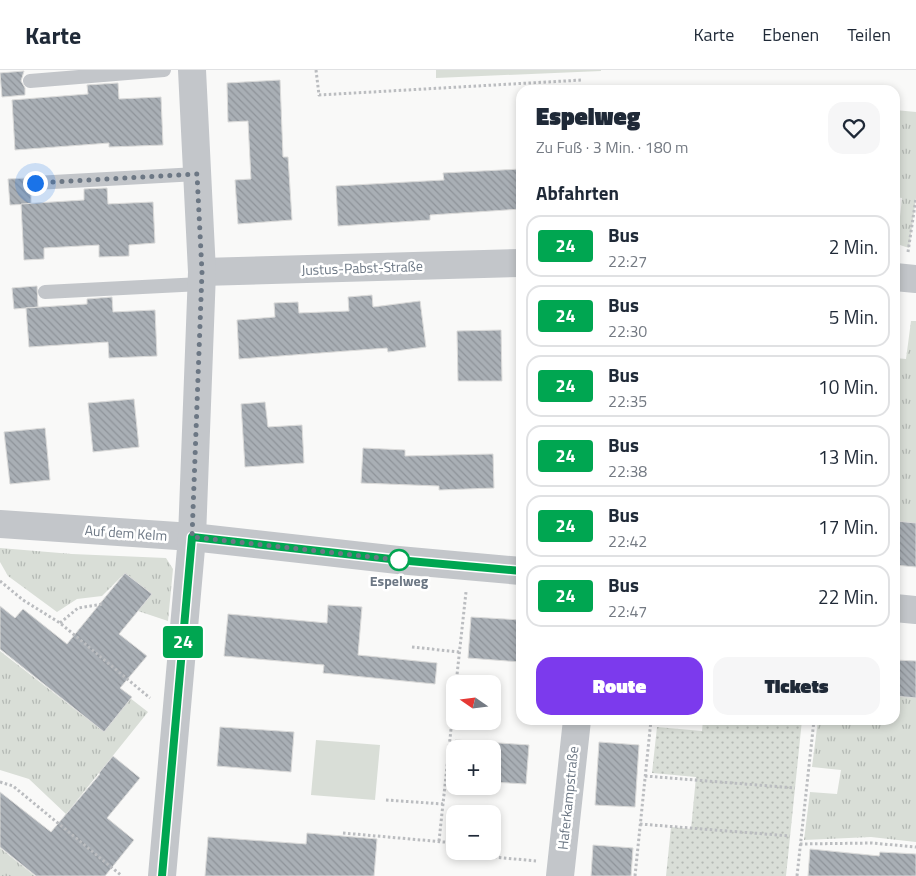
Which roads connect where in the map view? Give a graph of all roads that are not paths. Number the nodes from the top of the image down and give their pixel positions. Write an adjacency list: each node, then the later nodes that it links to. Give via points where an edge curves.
1 (164, 70): 3 (lane)
2 (192, 70): 4 (street)
3 (30, 81)
4 (197, 174): 5 (lane); 7 (street)
5 (35, 183)
6 (516, 263): 7 (street, Justus-Pabst-Straße)
7 (202, 278): 8 (lane); 10 (street)
8 (44, 292)
9 (0, 524): 10 (street, Auf dem Kelm)
10 (192, 537): 11 (street, Auf dem Kelm); 16 (street)
11 (516, 571)
12 (900, 608): 13 (street)
13 (916, 610)
14 (576, 725): 15 (street, Haferkampstraße)
15 (561, 870)
16 (162, 876)

